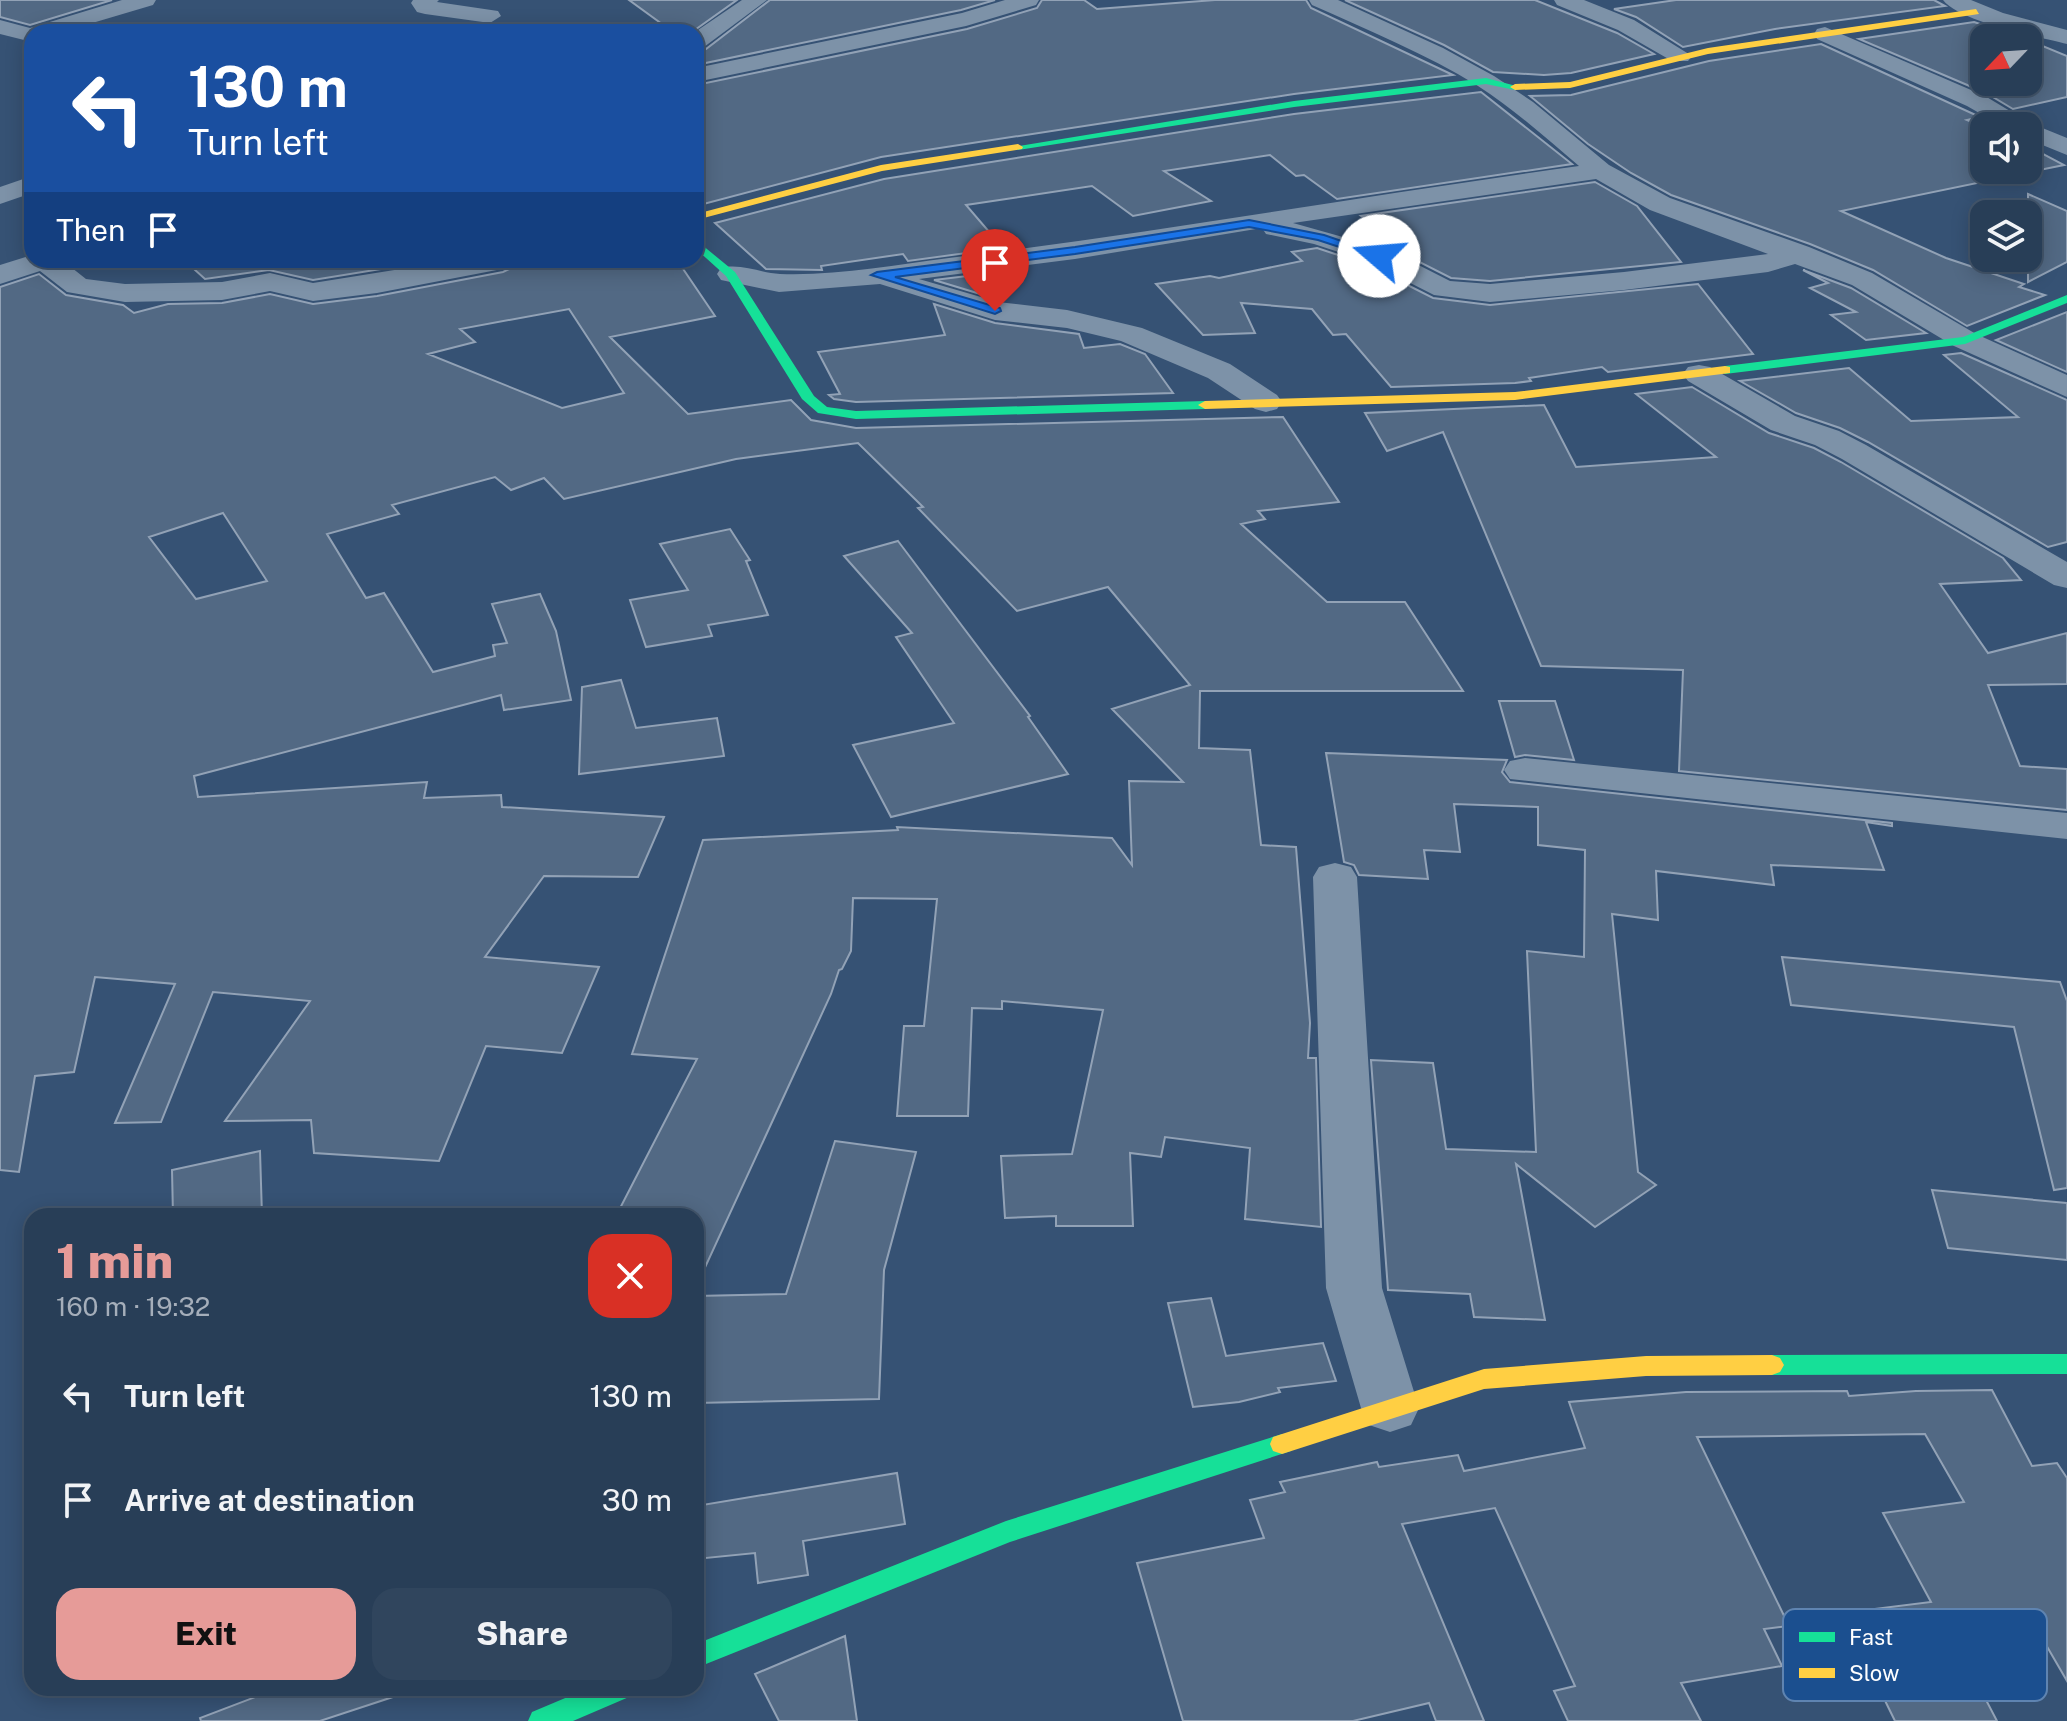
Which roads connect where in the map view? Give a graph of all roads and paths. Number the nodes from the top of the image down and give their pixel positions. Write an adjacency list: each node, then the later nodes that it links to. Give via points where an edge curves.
1 (145, 0): 11 (street)
2 (428, 0): 10 (street, via 422,3 425,7)
3 (756, 0): 16 (street)
4 (1028, 0): 19 (street, via 966,19)
5 (1320, 0): 20 (street)
6 (1565, 0): 18 (street, via 1626,25)
7 (1954, 0): 9 (street)
8 (516, 4): 10 (street)
9 (1976, 12): 15 (street); 17 (street)
10 (490, 16): 12 (street)
11 (66, 24)
12 (475, 24)
13 (0, 27): 14 (street)
14 (24, 32)
15 (1825, 34): 18 (street); 21 (street)
16 (704, 36)
17 (2067, 37)
18 (1680, 56): 20 (street, via 1558,86 1524,88)
19 (704, 73)
20 (1486, 81): 24 (street); 27 (street, via 1294,104 881,168)
21 (1995, 112)
22 (2042, 136): 23 (street)
23 (2067, 147)
24 (1600, 171): 28 (street); 30 (street, via 1689,216)
25 (24, 187): 26 (street)
26 (0, 196)
27 (704, 215)
28 (1249, 224): 30 (street, via 1320,237 1379,256 1444,289 1490,293 1768,263); 36 (street)
29 (704, 250): 34 (street)
30 (1799, 253): 39 (street, via 1862,279)
31 (24, 267): 35 (street)
32 (54, 268): 33 (street, via 77,286 125,293 222,291 270,282 313,292)
33 (461, 268)
34 (731, 274): 36 (street, via 779,283); 38 (street)
35 (0, 275)
36 (862, 277): 38 (street, via 792,299); 42 (street, via 995,311 1067,319 1131,334 1219,371)
37 (2067, 299): 39 (street)
38 (763, 322): 42 (street, via 809,399 823,410 856,415)
39 (1965, 340): 40 (street); 41 (street)
40 (1699, 374): 42 (street, via 1515,396); 43 (street, via 1783,423 1854,452)
41 (2067, 387)
42 (1266, 402)
43 (2067, 577)
44 (1525, 770): 45 (street)
45 (2067, 826)
46 (1335, 877): 48 (street, via 1354,1288)
47 (2067, 1364): 48 (street, via 1646,1366 1484,1379)
48 (1390, 1408): 49 (street, via 1006,1532)
49 (704, 1653)
50 (601, 1696): 51 (street)
51 (542, 1721)

